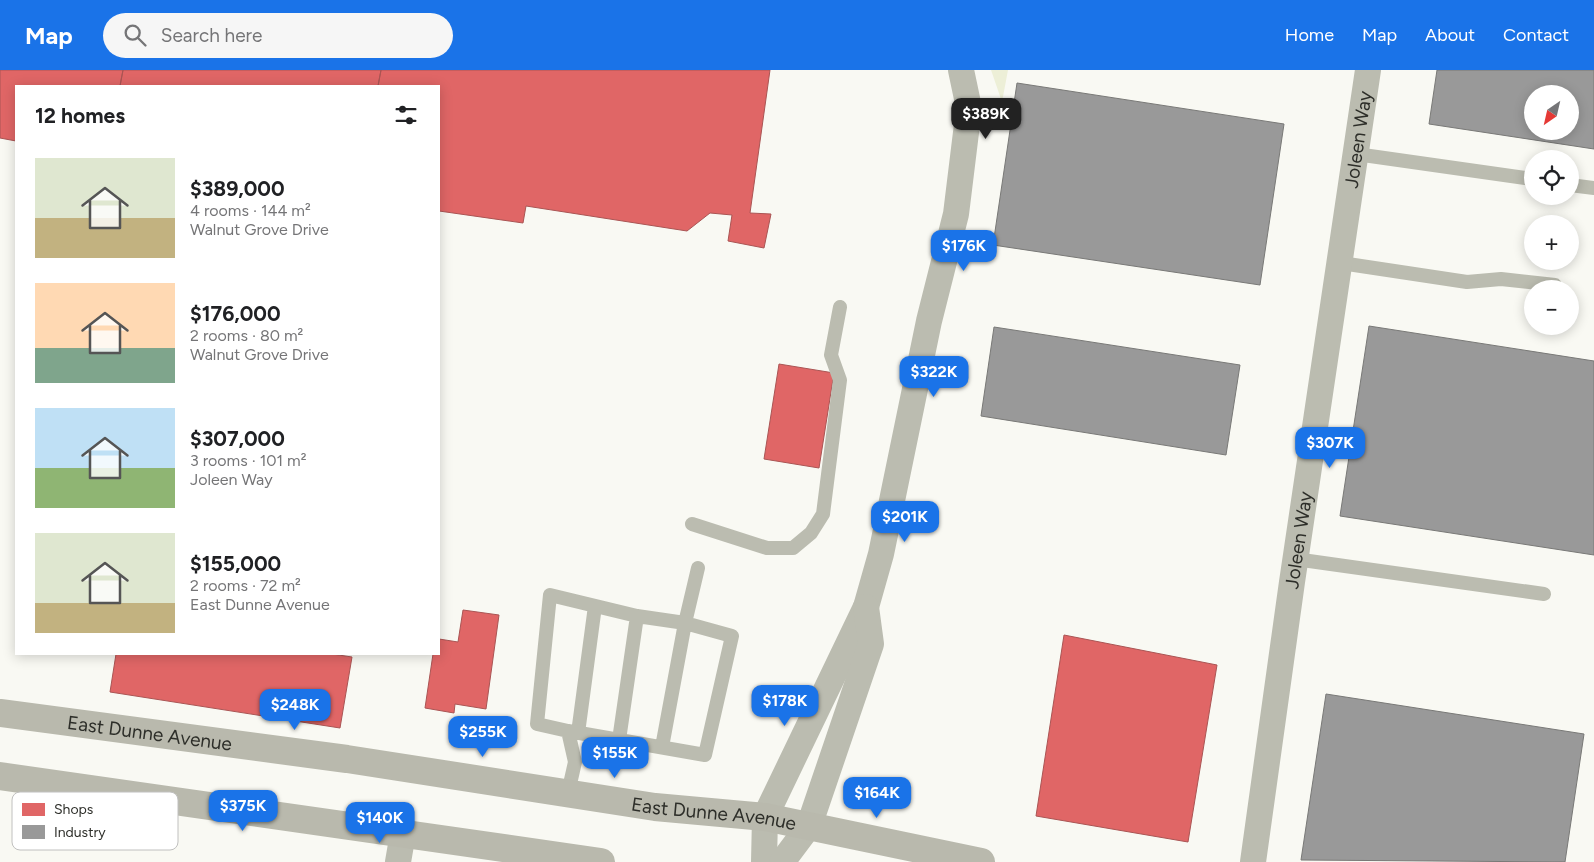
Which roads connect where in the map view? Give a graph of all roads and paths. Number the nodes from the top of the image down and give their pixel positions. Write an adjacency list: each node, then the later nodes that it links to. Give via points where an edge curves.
1 (961, 70): 15 (street, via 969,108 956,214 929,320 881,554)
2 (1368, 70): 3 (street, Joleen Way)
3 (1356, 154): 4 (lane); 7 (street, Joleen Way)
4 (1524, 178)
5 (1579, 186): 6 (lane)
6 (1594, 188)
7 (1341, 263): 8 (lane, via 1467,282); 11 (street, Joleen Way)
8 (1524, 282)
9 (840, 307): 10 (lane, via 831,355 840,380 823,514 811,533 793,548 767,548)
10 (692, 524)
11 (1295, 559): 13 (lane); 34 (street, Joleen Way)
12 (698, 568): 17 (lane)
13 (1544, 594)
14 (595, 606): 16 (lane); 19 (lane); 19 (lane, via 550,595 537,724)
15 (866, 607): 26 (street); 27 (street, via 872,644)
16 (637, 616): 17 (lane); 20 (lane)
17 (684, 623): 21 (lane); 21 (lane, via 732,636 704,755)
18 (0, 713): 24 (main road, East Dunne Avenue, via 347,759)
19 (573, 732): 20 (lane); 24 (lane, via 575,762)
20 (619, 740): 21 (lane)
21 (662, 747)
22 (0, 776): 23 (main road)
23 (113, 792)
24 (568, 793): 26 (main road, East Dunne Avenue, via 655,807)
25 (178, 801): 28 (main road)
26 (765, 817): 27 (main road, East Dunne Avenue); 31 (street)
27 (809, 826): 32 (street); 33 (main road, East Dunne Avenue)
28 (403, 833): 29 (street); 30 (main road)
29 (398, 862)
30 (601, 862)
31 (764, 862)
32 (782, 862)
33 (981, 862)
34 (1253, 862)

